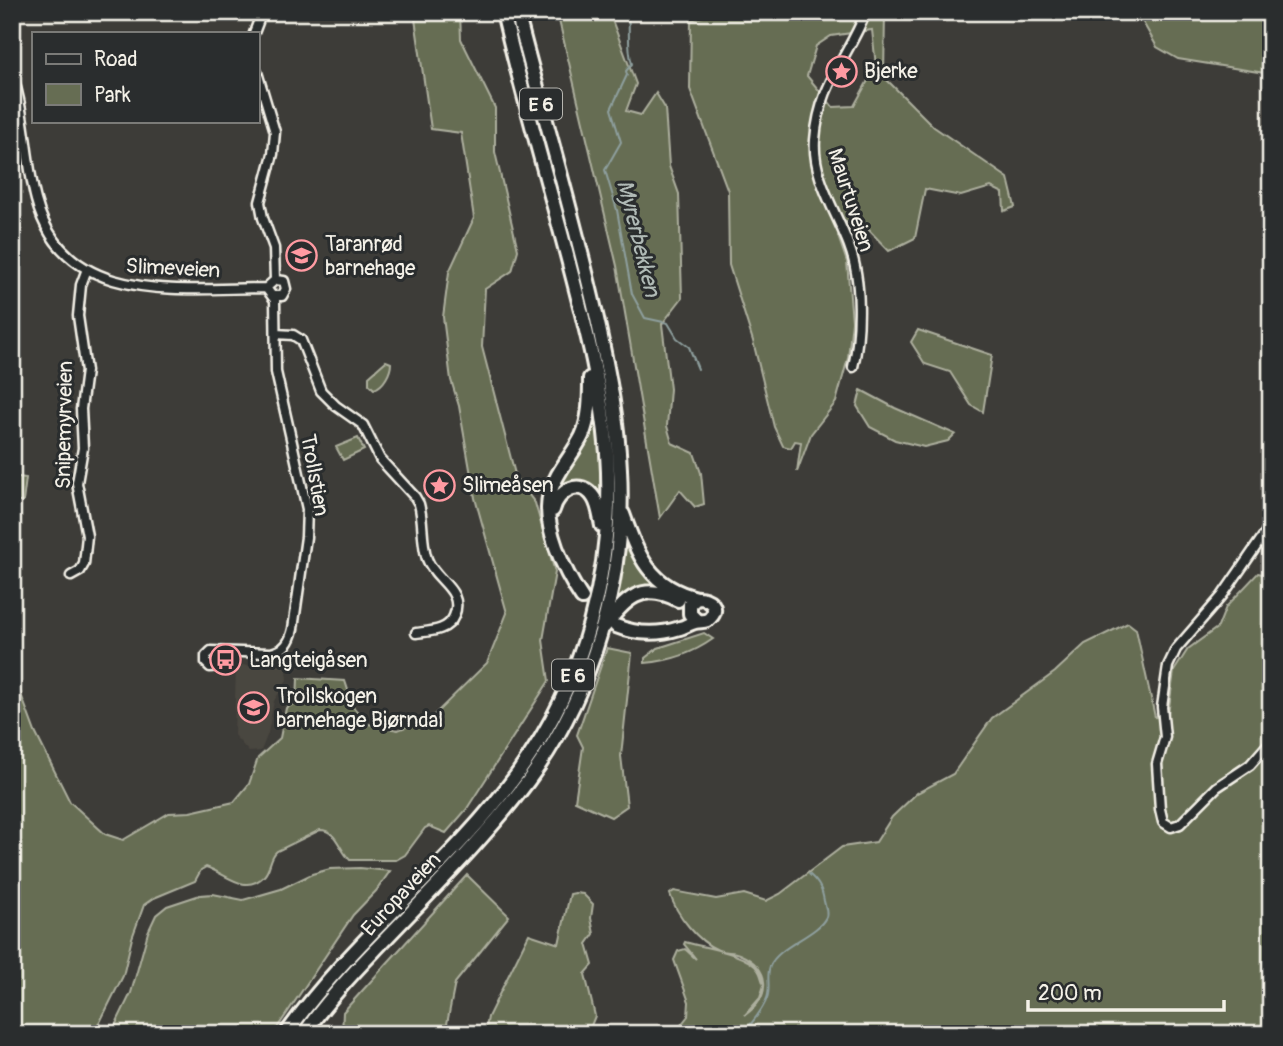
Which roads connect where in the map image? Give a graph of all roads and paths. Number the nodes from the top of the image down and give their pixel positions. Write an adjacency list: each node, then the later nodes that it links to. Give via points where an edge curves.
1 (262, 12): 5 (street)
2 (503, 12): 13 (highway, E 6)
3 (517, 12): 15 (highway, E 6, via 593,301 614,410)
4 (866, 12): 14 (street, Maurtuveien, via 826,87 815,141 818,168 854,267 858,333)
5 (254, 32)
6 (12, 75): 8 (street, Slimeveien, via 40,214 56,242)
7 (259, 79): 9 (street, via 275,132 274,154 260,202 274,248)
8 (87, 269): 10 (street, Slimeveien, via 133,286); 19 (street, Snipemyrveien, via 78,316 86,371 77,483 87,536 84,564)
9 (275, 279): 10 (street); 11 (street, via 284,281 286,290)
10 (267, 288): 11 (street)
11 (273, 296): 12 (street, Trollstien)
12 (276, 334): 24 (street, via 300,340 321,390 363,425 380,459 419,504 427,560 457,603 448,625); 25 (street, Trollstien, via 277,374 306,502 305,548 287,644 271,653)
13 (590, 345): 16 (highway, E 6, via 588,417 550,493); 18 (highway, E 6, via 607,452)
14 (853, 367)
15 (620, 506): 21 (highway, E 6, via 650,571); 23 (highway, E 6, via 616,564)
16 (550, 524): 18 (highway, E 6, via 559,495 581,488 596,502); 20 (highway, E 6, via 565,568)
17 (1271, 525): 26 (street, via 1222,596 1176,649 1168,666 1162,707 1165,737 1157,764 1163,822 1171,827 1180,824 1217,787 1250,765)
18 (606, 544): 27 (highway, Europaveien / E 6, via 594,607 570,680 532,752 504,792 328,980)
19 (71, 576)
20 (582, 598)
21 (693, 610): 22 (highway, via 677,629 643,635); 23 (highway, E 6, via 667,595 644,593 626,601)
22 (616, 626)
23 (601, 630): 28 (highway, Europaveien / E 6, via 575,701 527,782 484,835 340,988)
24 (416, 633)
25 (232, 653)
26 (1271, 741)
27 (286, 1034)
28 (304, 1034)

